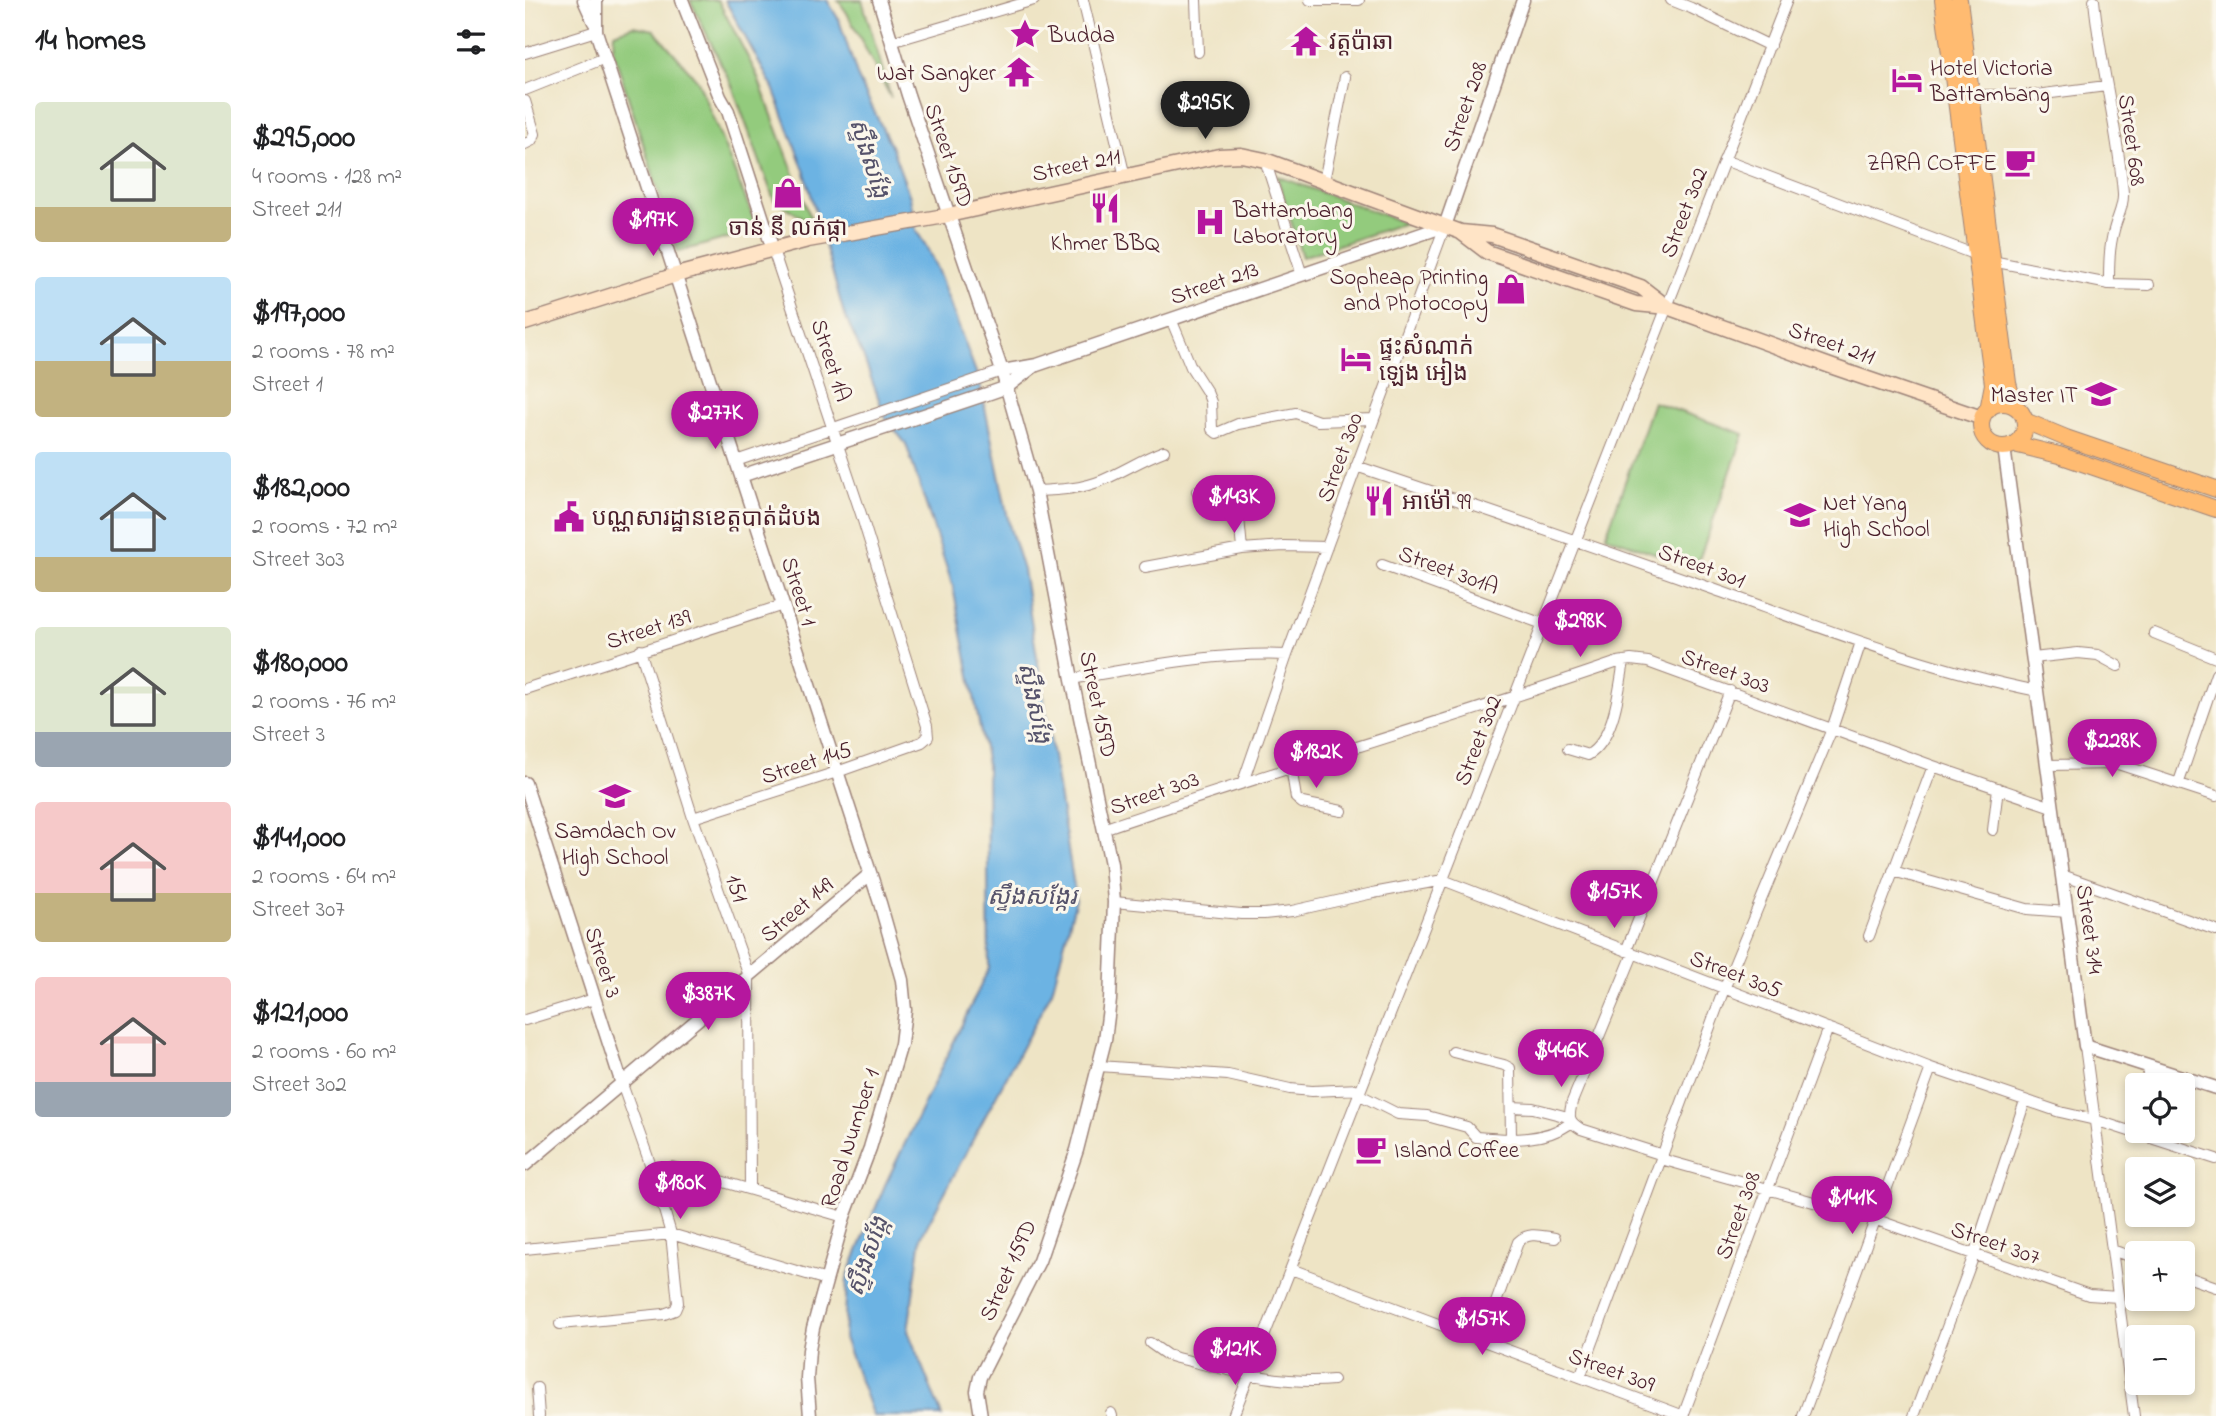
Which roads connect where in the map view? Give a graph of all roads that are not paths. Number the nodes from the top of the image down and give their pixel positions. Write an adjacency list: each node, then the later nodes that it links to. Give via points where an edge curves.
1 (584, 0): 16 (street)
2 (596, 0): 16 (street, Street 1)
3 (682, 0): 34 (street, Street 1A, via 728,111)
4 (879, 0): 17 (street, Street 159D)
5 (1034, 0): 17 (street)
6 (1083, 0): 30 (street)
7 (1196, 0): 19 (street)
8 (1310, 0): 9 (street)
9 (1359, 0)
10 (1523, 0): 33 (street, Street 208)
11 (1671, 0): 18 (street)
12 (1787, 0): 18 (street, Street 302)
13 (1943, 0): 35 (main road)
14 (1959, 0): 25 (main road)
15 (2094, 0): 23 (street, Street 608)
16 (596, 29): 20 (street); 21 (street, Street 1)
17 (891, 42): 32 (street, Street 159D)
18 (1770, 46): 29 (street, Street 302)
19 (1198, 52)
20 (525, 53)
21 (605, 58): 24 (street); 37 (street, Street 1)
22 (1345, 77): 31 (street)
23 (2106, 86): 25 (street, via 2036,95); 39 (street, Street 608, via 2123,194 2111,243)
24 (525, 90)
25 (1971, 95): 36 (main road)
26 (525, 101): 27 (street, via 535,134)
27 (525, 144)
28 (1265, 160): 30 (main road, Street 211, via 1219,156); 31 (main road, Street 211); 38 (street)
29 (1724, 160): 35 (street); 41 (street, Street 302)
30 (1125, 177): 32 (main road, Street 211)
31 (1324, 181): 33 (main road, Street 211)
32 (944, 216): 34 (main road, Street 211); 45 (street, Street 159D)
33 (1445, 226): 38 (street, Street 213); 41 (main road, Street 211, via 1492,236 1641,287); 49 (street, Street 300)
34 (773, 250): 37 (main road, Street 211); 51 (street, Street 1A)
35 (1976, 255): 48 (main road, via 1993,384)
36 (1992, 261): 39 (street); 47 (main road)
37 (676, 275): 43 (main road, Street 211); 55 (street, Street 1)
38 (1302, 275): 42 (street, Street 213)
39 (2109, 284): 40 (street)
40 (2148, 285)
41 (1667, 307): 48 (main road, Street 211, via 1833,367); 62 (street, Street 302)
42 (1171, 319): 44 (street, Street 213); 49 (street, via 1191,368 1207,392 1212,429 1217,433 1283,415 1318,421)
43 (525, 323)
44 (1037, 365): 45 (street, Street 213); 46 (street, Street 213)
45 (1002, 371): 46 (street, Street 159D); 51 (street, Street 213)
46 (1007, 387): 52 (street, Street 213); 59 (street, Street 159D)
47 (2014, 407): 48 (main road, via 2003,403); 50 (main road)
48 (1985, 414): 53 (main road, via 1981,424 1984,435 1992,444)
49 (1373, 419): 56 (street, Street 300)
50 (2025, 421): 53 (main road, via 2024,432); 58 (main road)
51 (832, 428): 52 (street, Street 1A); 55 (street)
52 (838, 444): 57 (street, Street 213); 84 (street, Street 1A)
53 (2009, 446): 61 (main road, via 2059,455); 73 (street, Street 314)
54 (1164, 452): 59 (street, via 1091,485)
55 (736, 461): 57 (street, Street 1)
56 (1356, 466): 62 (street, Street 301); 63 (street, Street 300)
57 (741, 476): 67 (street, Street 1)
58 (2216, 489)
59 (1037, 491): 78 (street, Street 159D)
60 (1197, 491): 64 (street, via 1206,502 1238,515)
61 (2216, 509)
62 (1576, 540): 68 (street, Street 302); 70 (street, Street 301)
63 (1327, 547): 64 (street); 72 (street, Street 300)
64 (1243, 549): 66 (street)
65 (1382, 565): 68 (street, Street 301A)
66 (1145, 567)
67 (783, 605): 71 (street, Street 139); 89 (street, Street 1)
68 (1543, 624): 82 (street, Street 302)
69 (2154, 633): 74 (street)
70 (1861, 642): 81 (street, Street 301, via 1984,680); 83 (street)
71 (640, 650): 79 (street, Street 139); 97 (street, 151)
72 (1287, 655): 78 (street, via 1193,660); 90 (street, Street 300)
73 (2033, 658): 76 (street, via 2078,653 2098,655); 81 (street, Street 314)
74 (2216, 658)
75 (1624, 661): 80 (street, Street 303, via 1648,662); 82 (street, Street 303); 85 (street, via 1616,711 1597,750 1588,755)
76 (2118, 666)
77 (2216, 674): 91 (street)
78 (1072, 679): 98 (street, Street 159D)
79 (525, 689)
80 (1730, 691): 83 (street, Street 303); 108 (street)
81 (2038, 691): 86 (street, Street 314)
82 (1514, 698): 88 (street, Street 303); 103 (street, Street 302)
83 (1832, 729): 87 (street, Street 303); 110 (street)
84 (927, 737): 89 (street, Street 145)
85 (1568, 749)
86 (2047, 765): 91 (street, via 2118,764); 95 (street, Street 314)
87 (1933, 766): 93 (street, Street 303); 100 (street)
88 (1291, 767): 90 (street, Street 303); 96 (street, via 1296,798)
89 (837, 772): 97 (street, Street 145); 101 (street, Street 1)
90 (1243, 782): 98 (street, Street 303)
91 (2179, 782): 94 (street)
92 (525, 783): 111 (street, Street 3)
93 (1998, 788): 95 (street, Street 303); 99 (street)
94 (2216, 796)
95 (2052, 807): 102 (street, Street 314)
96 (1342, 811)
97 (693, 818): 109 (street, 151)
98 (1103, 829): 104 (street, Street 159D)
99 (1993, 830)
100 (1893, 872): 105 (street, via 2019,907); 107 (street)
101 (870, 874): 109 (street, Street 149); 136 (street, Road Number 1, via 898,963 904,1026 882,1108)
102 (2062, 875): 105 (street, Street 314); 106 (street)
103 (1443, 880): 104 (street, via 1264,914); 108 (street, Street 305); 122 (street, Street 302)
104 (1114, 901): 116 (street, Street 159D, via 1110,1000)
105 (2067, 912): 114 (street, Street 314)
106 (2216, 930)
107 (1869, 936)
108 (1630, 953): 110 (street, Street 305); 126 (street, via 1572,1102)
109 (748, 976): 120 (street, Street 149); 134 (street, 151)
110 (1724, 989): 113 (street, Street 305); 130 (street)
111 (594, 999): 112 (street); 120 (street, Street 3)
112 (525, 1020)
113 (1828, 1028): 118 (street, Street 305); 135 (street, Street 308)
114 (2085, 1046): 117 (street); 125 (street, Street 314)
115 (1453, 1052): 124 (street, via 1510,1068)
116 (1099, 1066): 122 (street, via 1228,1075 1290,1089); 158 (street, Street 159D, via 1077,1150 1039,1261 980,1377)
117 (2150, 1067): 119 (street); 121 (street)
118 (1931, 1068): 123 (street, Street 305); 137 (street)
119 (2148, 1073)
120 (622, 1084): 132 (street, Street 149); 133 (street, Street 3)
121 (2216, 1088)
122 (1359, 1091): 128 (street, via 1398,1115 1460,1124 1476,1136); 144 (street, Street 302)
123 (2025, 1101): 125 (street, Street 305); 142 (street)
124 (1511, 1107): 126 (street, Street 307, via 1533,1108); 128 (street)
125 (2095, 1119): 127 (street, Street 305); 141 (street, Street 314)
126 (1570, 1120): 128 (street, via 1544,1137); 130 (street, Street 307, via 1581,1129)
127 (2125, 1129)
128 (1511, 1138)
129 (2167, 1143): 131 (street, Street 305)
130 (1662, 1157): 135 (street, Street 307); 153 (street)
131 (2216, 1159)
132 (525, 1165)
133 (653, 1172): 134 (street, via 672,1167); 138 (street, Street 3)
134 (750, 1188): 136 (street)
135 (1767, 1189): 137 (street, Street 307); 160 (street, Street 308)
136 (844, 1217): 145 (street, Road Number 1)
137 (1874, 1219): 142 (street, Street 307); 161 (street)
138 (671, 1234): 140 (street); 145 (street); 149 (street, Street 3, via 675,1310)
139 (1555, 1238): 150 (street, via 1530,1234 1518,1242)
140 (525, 1249)
141 (2112, 1250): 143 (street); 148 (street, Street 314)
142 (1974, 1255): 148 (street, Street 307, via 2089,1295); 162 (street)
143 (2125, 1255)
144 (1291, 1269): 150 (street, Street 309); 152 (street, Street 302)
145 (827, 1280): 157 (street, Road Number 1, via 809,1350)
146 (2195, 1280): 147 (street)
147 (2216, 1287)
148 (2118, 1297): 163 (street, Street 314)
149 (560, 1324)
150 (1482, 1341): 153 (street, Street 309)
151 (1150, 1343): 152 (street, via 1167,1355)
152 (1249, 1375): 154 (street); 159 (street, Street 302)
153 (1580, 1377): 160 (street, Street 309)
154 (1333, 1380)
155 (537, 1388): 156 (street)
156 (539, 1416)
157 (810, 1416)
158 (981, 1416)
159 (1233, 1416)
160 (1683, 1416)
161 (1803, 1416)
162 (1914, 1416)
163 (2134, 1416)

